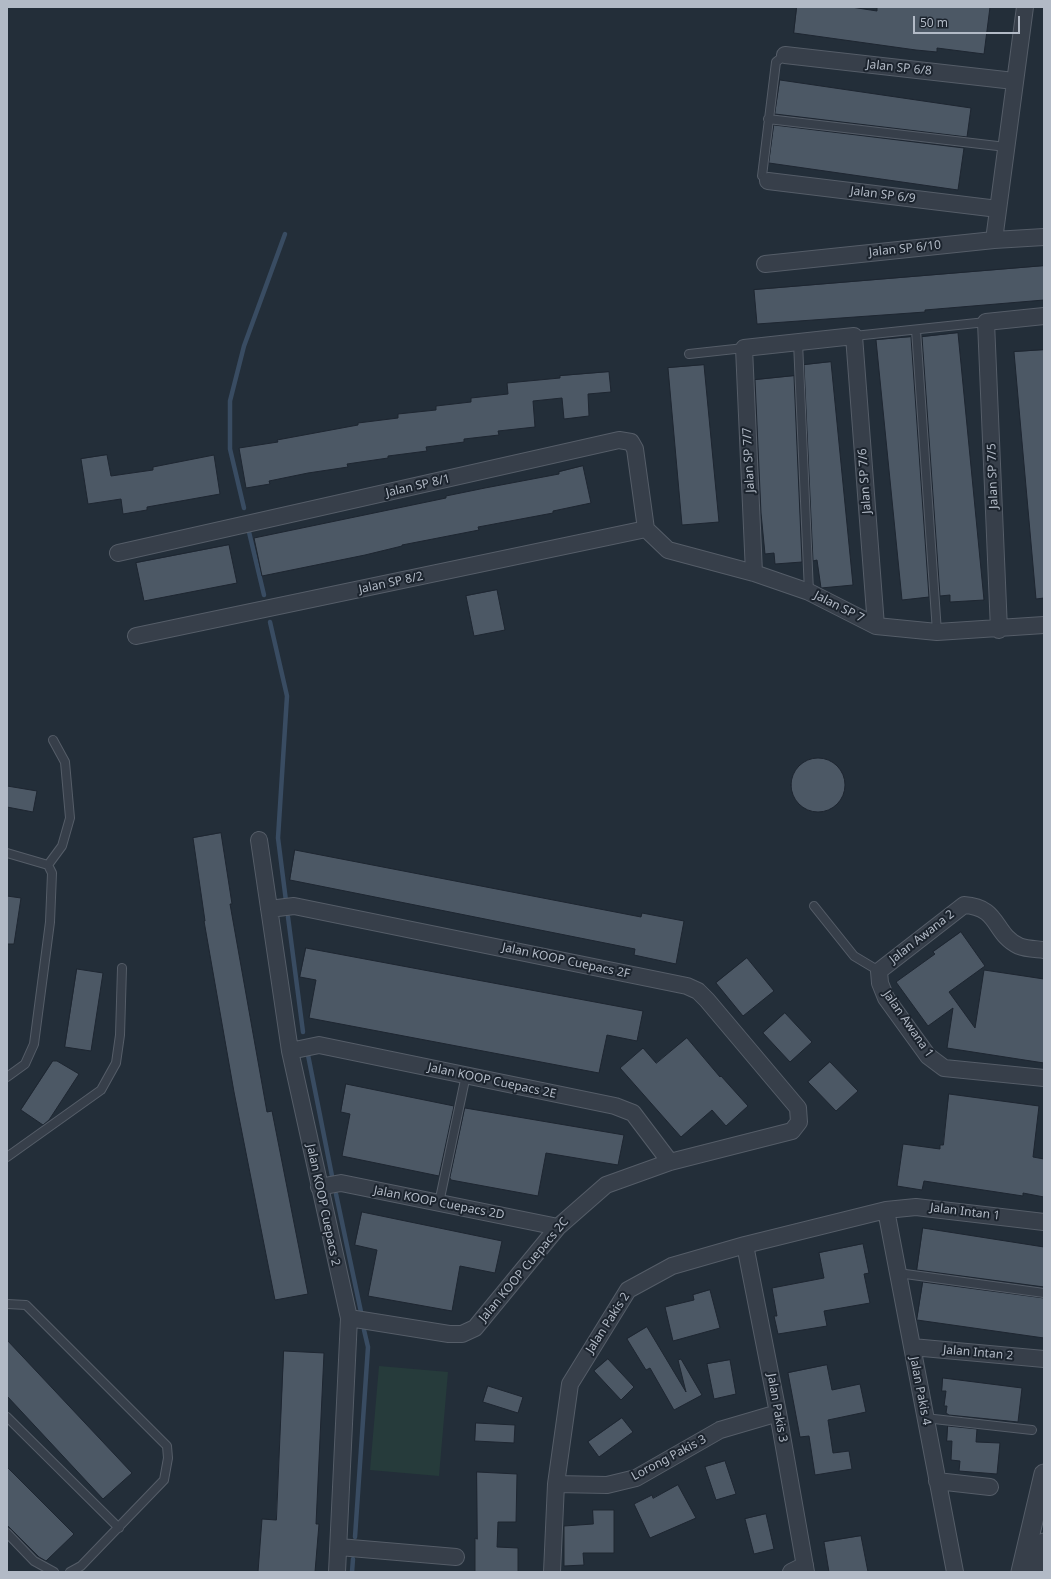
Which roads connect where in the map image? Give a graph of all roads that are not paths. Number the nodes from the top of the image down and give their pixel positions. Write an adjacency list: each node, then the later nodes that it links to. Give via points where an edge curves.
1 (1026, 7): 3 (street)
2 (784, 55): 3 (street, Jalan SP 6/8); 4 (lane, via 776,62)
3 (1014, 81): 5 (street)
4 (768, 119): 5 (lane); 6 (lane, via 762,176)
5 (1006, 147): 7 (street)
6 (768, 181): 7 (street, Jalan SP 6/9)
7 (998, 209): 9 (street)
8 (1044, 237): 9 (street, Jalan SP 6/10)
9 (994, 240): 10 (street, Jalan SP 6/10)
10 (766, 264)
11 (1044, 316): 12 (street)
12 (986, 322): 13 (lane); 24 (street, Jalan SP 7/5)
13 (916, 330): 14 (lane); 25 (lane)
14 (854, 336): 15 (street); 23 (street, Jalan SP 7/6)
15 (798, 342): 16 (street); 21 (lane)
16 (744, 348): 17 (lane); 20 (street, Jalan SP 7/7)
17 (689, 354)
18 (646, 529): 19 (street, Jalan SP 8/1, via 635,449 631,442 619,440); 20 (street, Jalan SP 7, via 668,550); 26 (street, Jalan SP 8/2)
19 (118, 553)
20 (754, 573): 21 (street, Jalan SP 7)
21 (809, 592): 23 (street, Jalan SP 7)
22 (1044, 625): 24 (street, Jalan SP 7)
23 (876, 626): 25 (street, Jalan SP 7)
24 (999, 630): 25 (street, Jalan SP 7)
25 (937, 632)
26 (136, 636)
27 (53, 740): 30 (lane, via 65,762 70,818 62,846)
28 (259, 840): 32 (street, Jalan KOOP Cuepacs 2)
29 (7, 853): 30 (lane)
30 (48, 865): 38 (lane, via 52,873 50,922 34,1044 24,1064)
31 (814, 906): 35 (lane, via 854,956)
32 (269, 909): 36 (street, Jalan KOOP Cuepacs 2); 40 (street, Jalan KOOP Cuepacs 2F, via 294,906 687,986 698,991 707,1000 798,1108)
33 (1044, 950): 35 (street, Jalan Awana 2, via 1020,947 1007,938 989,914 977,906 964,905)
34 (122, 968): 41 (lane, via 120,1035 116,1063 101,1090)
35 (879, 971): 39 (street, Jalan Awana 1, via 880,983 886,998 928,1056 944,1068)
36 (290, 1051): 37 (street, Jalan KOOP Cuepacs 2E, via 318,1045); 43 (street, Jalan KOOP Cuepacs 2)
37 (466, 1075): 42 (street, Jalan KOOP Cuepacs 2E, via 615,1106 633,1113); 44 (lane)
38 (7, 1077)
39 (1044, 1078)
40 (799, 1122): 42 (street, Jalan KOOP Cuepacs 2C, via 792,1131)
41 (7, 1157)
42 (670, 1162): 47 (street, Jalan KOOP Cuepacs 2C, via 606,1185)
43 (319, 1187): 44 (street, Jalan KOOP Cuepacs 2D, via 341,1183); 52 (street, Jalan KOOP Cuepacs 2)
44 (439, 1203): 47 (street, Jalan KOOP Cuepacs 2D)
45 (886, 1210): 46 (street, Jalan Intan 1, via 916,1207); 48 (street, Jalan Pakis 2); 49 (street, Jalan Pakis 4)
46 (1044, 1222)
47 (558, 1227): 52 (street, Jalan KOOP Cuepacs 2C, via 474,1328 462,1334)
48 (746, 1245): 55 (street, Jalan Pakis 3); 61 (street, Jalan Pakis 2, via 672,1266 628,1290 570,1384)
49 (898, 1273): 50 (lane); 53 (street, Jalan Pakis 4)
50 (1044, 1293)
51 (7, 1304): 63 (lane, via 26,1304 167,1446 168,1458 164,1480)
52 (349, 1318): 66 (street, Jalan KOOP Cuepacs 2)
53 (912, 1347): 54 (street, Jalan Intan 2); 57 (street, Jalan Pakis 4)
54 (1044, 1359)
55 (778, 1413): 61 (street, Lorong Pakis 3, via 720,1430 636,1478 607,1485); 69 (street, Jalan Pakis 3)
56 (7, 1417): 63 (lane)
57 (925, 1418): 58 (lane); 60 (street, Jalan Pakis 4)
58 (1032, 1430)
59 (1044, 1474): 65 (street)
60 (937, 1481): 62 (street); 74 (street, Jalan Pakis 4)
61 (556, 1484): 73 (street, Jalan Pakis 2)
62 (990, 1487)
63 (119, 1528): 71 (lane, via 82,1566)
64 (7, 1534): 70 (lane, via 34,1560)
65 (1039, 1540): 68 (street); 75 (street)
66 (339, 1547): 67 (street); 72 (street, Jalan KOOP Cuepacs 2)
67 (456, 1557)
68 (1041, 1569)
69 (801, 1570)
70 (54, 1572)
71 (70, 1572)
72 (337, 1572)
73 (552, 1572)
74 (954, 1572)
75 (1020, 1572)

